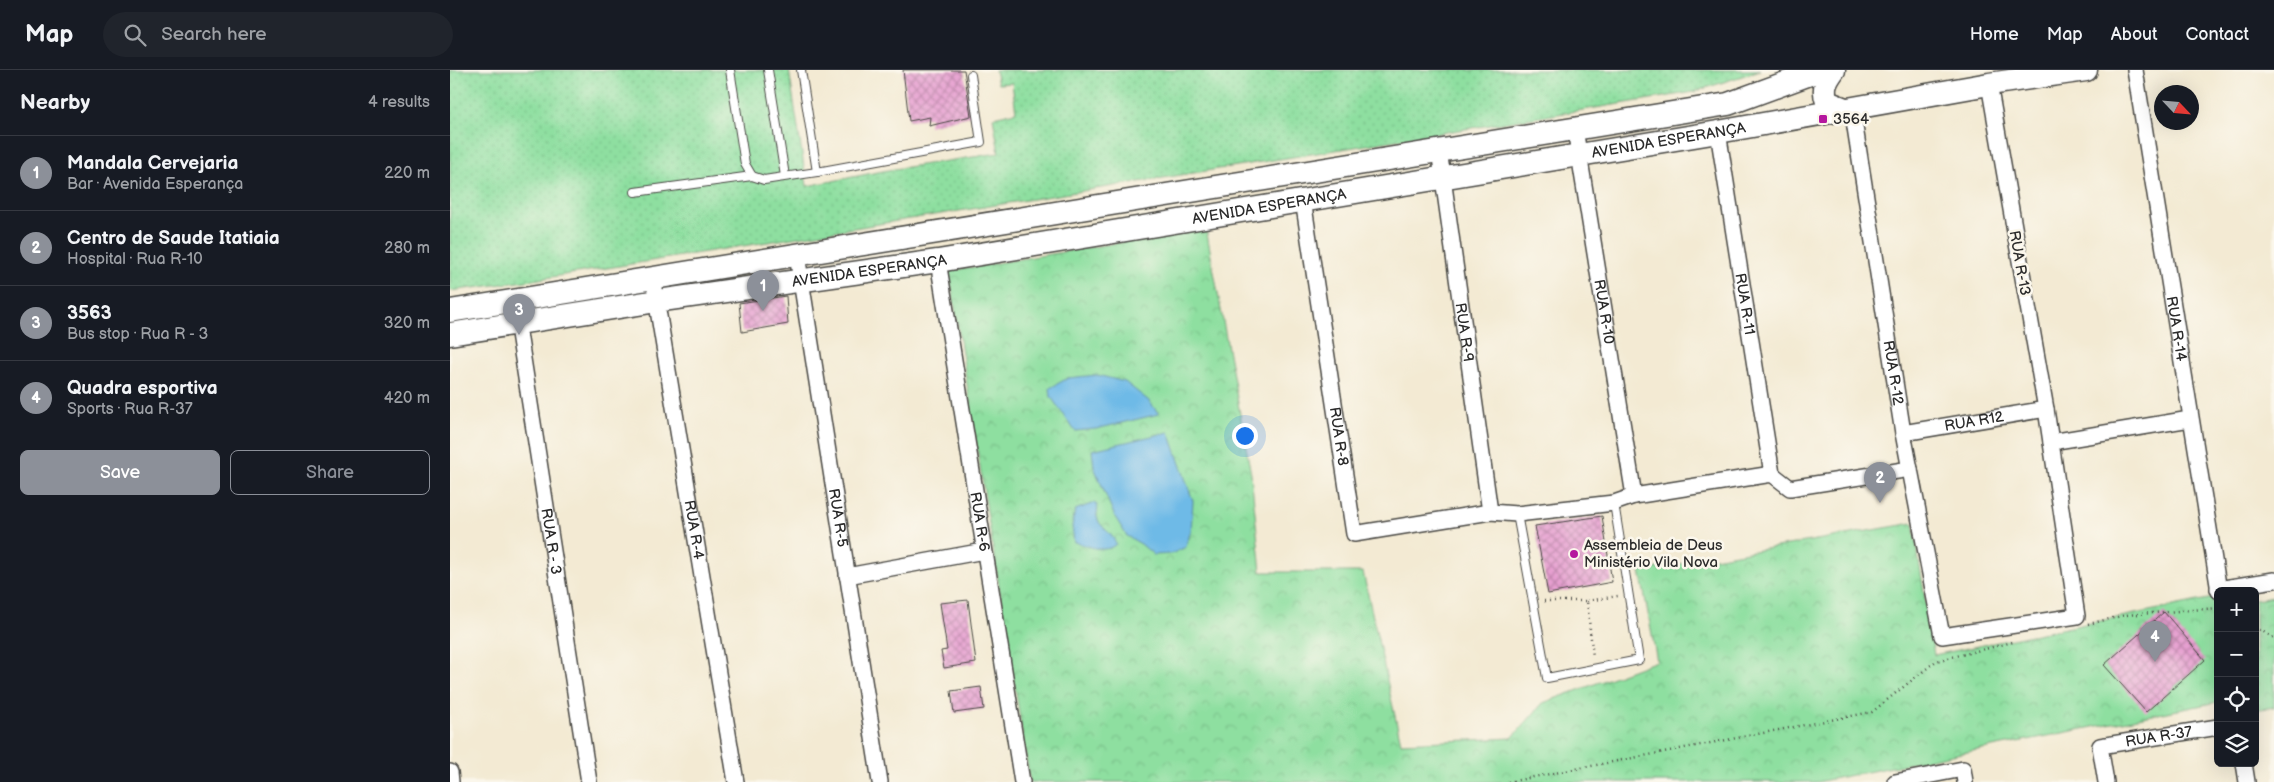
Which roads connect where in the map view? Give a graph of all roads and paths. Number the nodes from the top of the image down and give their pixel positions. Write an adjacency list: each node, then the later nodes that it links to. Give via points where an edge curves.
1 (730, 70): 17 (lane, via 745,164)
2 (768, 70): 18 (lane)
3 (801, 70): 16 (lane)
4 (1821, 70): 12 (main road, AVENIDA ESPERANÇA, via 1728,104)
5 (1834, 70): 11 (main road, via 1823,92 1827,102)
6 (2022, 70): 10 (main road)
7 (2086, 70): 10 (main road, AVENIDA ESPERANÇA)
8 (2135, 70): 32 (street, RUA R-14)
9 (970, 75): 16 (lane, via 981,142)
10 (1989, 84): 11 (main road, AVENIDA ESPERANÇA); 31 (street, RUA R-13)
11 (1848, 108): 13 (main road, AVENIDA ESPERANÇA); 33 (street, RUA R-12)
12 (1574, 129): 14 (main road, AVENIDA ESPERANÇA); 15 (street, RUA R-10)
13 (1718, 132): 15 (main road, AVENIDA ESPERANÇA); 36 (street, RUA R-11)
14 (1439, 150): 19 (street, RUA R-9); 22 (main road, AVENIDA ESPERANÇA)
15 (1578, 156): 19 (main road, AVENIDA ESPERANÇA); 37 (street, RUA R-10)
16 (817, 172): 18 (lane)
17 (752, 176): 18 (lane, via 764,180); 20 (lane)
18 (785, 176)
19 (1443, 177): 21 (main road, AVENIDA ESPERANÇA); 39 (street, RUA R-9)
20 (635, 192)
21 (1302, 200): 23 (main road, AVENIDA ESPERANÇA); 39 (street, RUA R-8, via 1354,534)
22 (797, 254): 24 (main road, AVENIDA ESPERANÇA); 25 (street, RUA R-5)
23 (938, 261): 25 (main road, AVENIDA ESPERANÇA); 41 (street, RUA R-6)
24 (652, 278): 26 (main road, AVENIDA ESPERANÇA); 27 (street, RUA R-4)
25 (801, 281): 27 (main road, AVENIDA ESPERANÇA); 42 (street, RUA R-5)
26 (515, 300): 28 (main road, AVENIDA ESPERANÇA); 29 (street, RUA R - 3)
27 (657, 301): 29 (main road, AVENIDA ESPERANÇA); 61 (street, RUA R-4)
28 (450, 311)
29 (517, 323): 30 (main road, AVENIDA ESPERANÇA); 60 (street, RUA R - 3)
30 (450, 334)
31 (2046, 409): 33 (street, RUA R12); 34 (street, RUA R-13)
32 (2190, 419): 34 (street); 44 (street, RUA R-14)
33 (1903, 434): 35 (street, RUA R-12)
34 (2051, 442): 52 (street, RUA R-13, via 2077,616)
35 (1910, 468): 36 (street, via 1790,488); 52 (street, RUA R-12)
36 (1772, 474): 37 (street)
37 (1634, 496): 38 (street)
38 (1614, 502): 40 (street); 46 (lane)
39 (1490, 512): 40 (street)
40 (1517, 514): 47 (lane)
41 (984, 551): 42 (street); 63 (street, RUA R-6)
42 (847, 576): 62 (street, RUA R-5)
43 (2274, 580): 45 (street, RUA R-14)
44 (2218, 587)
45 (2236, 587)
46 (1628, 594): 48 (path); 55 (lane, via 1639,660)
47 (1533, 601): 48 (path); 55 (lane, via 1547,678)
48 (1587, 601): 55 (path)
49 (2214, 608): 50 (path, via 2126,615)
50 (2088, 624)
51 (2259, 630): 53 (path)
52 (1942, 636)
53 (2274, 638)
54 (2022, 640): 64 (path, via 1936,661 1872,712)
55 (1594, 669)
56 (2214, 727): 67 (street, RUA R-37, via 2100,746)
57 (2245, 767): 68 (street)
58 (450, 772): 59 (street)
59 (452, 782)
60 (589, 782)
61 (736, 782)
62 (880, 782)
63 (1022, 782)
64 (1508, 782)
65 (1895, 782): 66 (street, via 1963,769)
66 (1965, 782)
67 (2106, 782)
68 (2247, 782)

